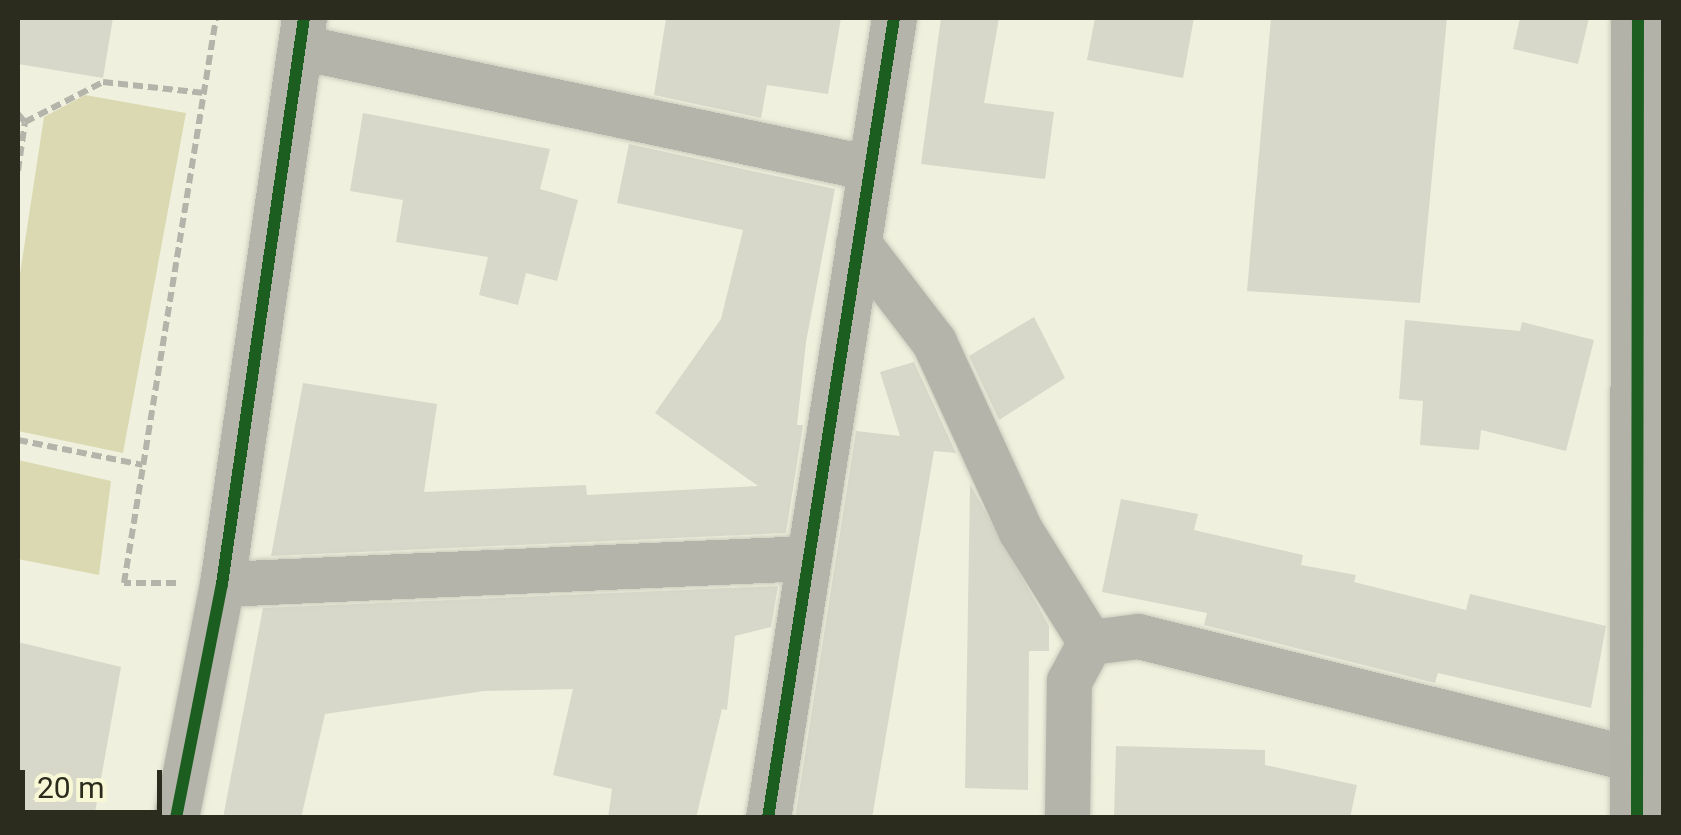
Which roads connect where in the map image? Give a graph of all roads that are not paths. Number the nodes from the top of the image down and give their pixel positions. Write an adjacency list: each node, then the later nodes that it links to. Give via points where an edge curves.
1 (894, 18): 4 (street)
2 (1638, 18): 9 (street)
3 (302, 32): 4 (street); 7 (street)
4 (870, 168): 5 (street)
5 (858, 243): 6 (street); 8 (street, via 934,342 1020,530)
6 (808, 558): 7 (street); 11 (street)
7 (222, 584): 10 (street)
8 (1090, 642): 9 (street, via 1138,636); 12 (street, via 1069,681)
9 (1640, 761): 13 (street)
10 (176, 818)
11 (768, 818)
12 (1067, 818)
13 (1637, 818)

